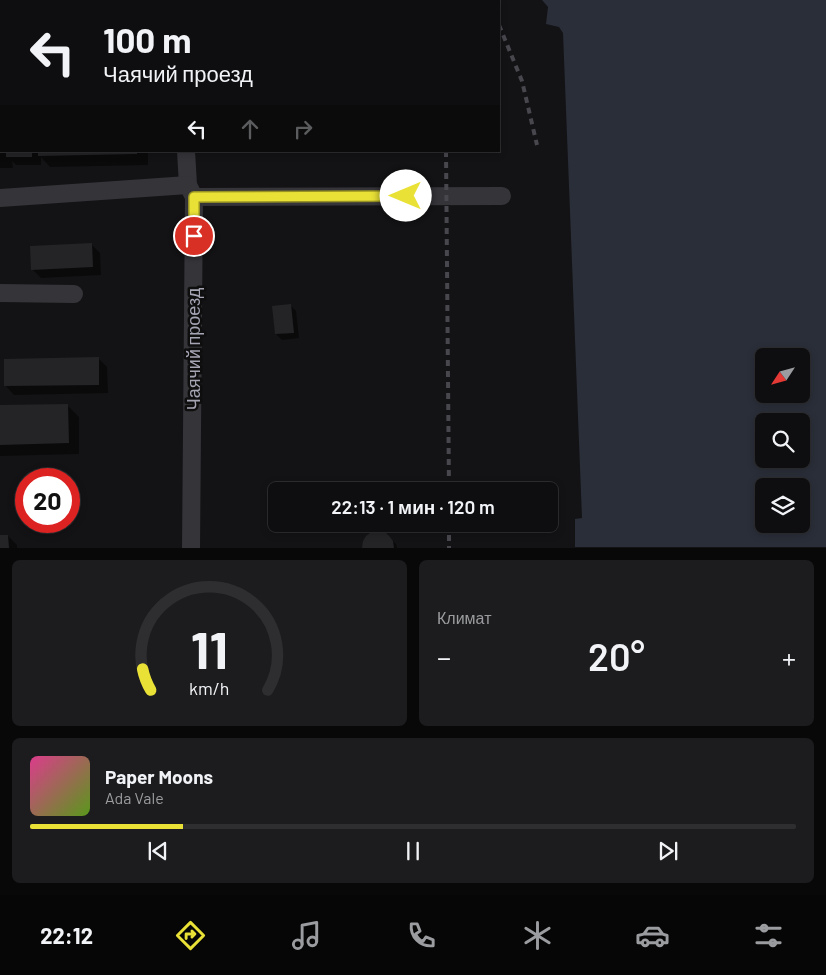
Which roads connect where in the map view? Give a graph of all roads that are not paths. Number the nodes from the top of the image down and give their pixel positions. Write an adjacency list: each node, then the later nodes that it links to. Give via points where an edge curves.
1 (186, 152): 2 (street, Чаячий проезд)
2 (191, 191): 3 (street); 4 (street); 7 (street, Чаячий проезд)
3 (502, 196)
4 (0, 198)
5 (0, 292): 6 (street)
6 (74, 294)
7 (191, 548)

